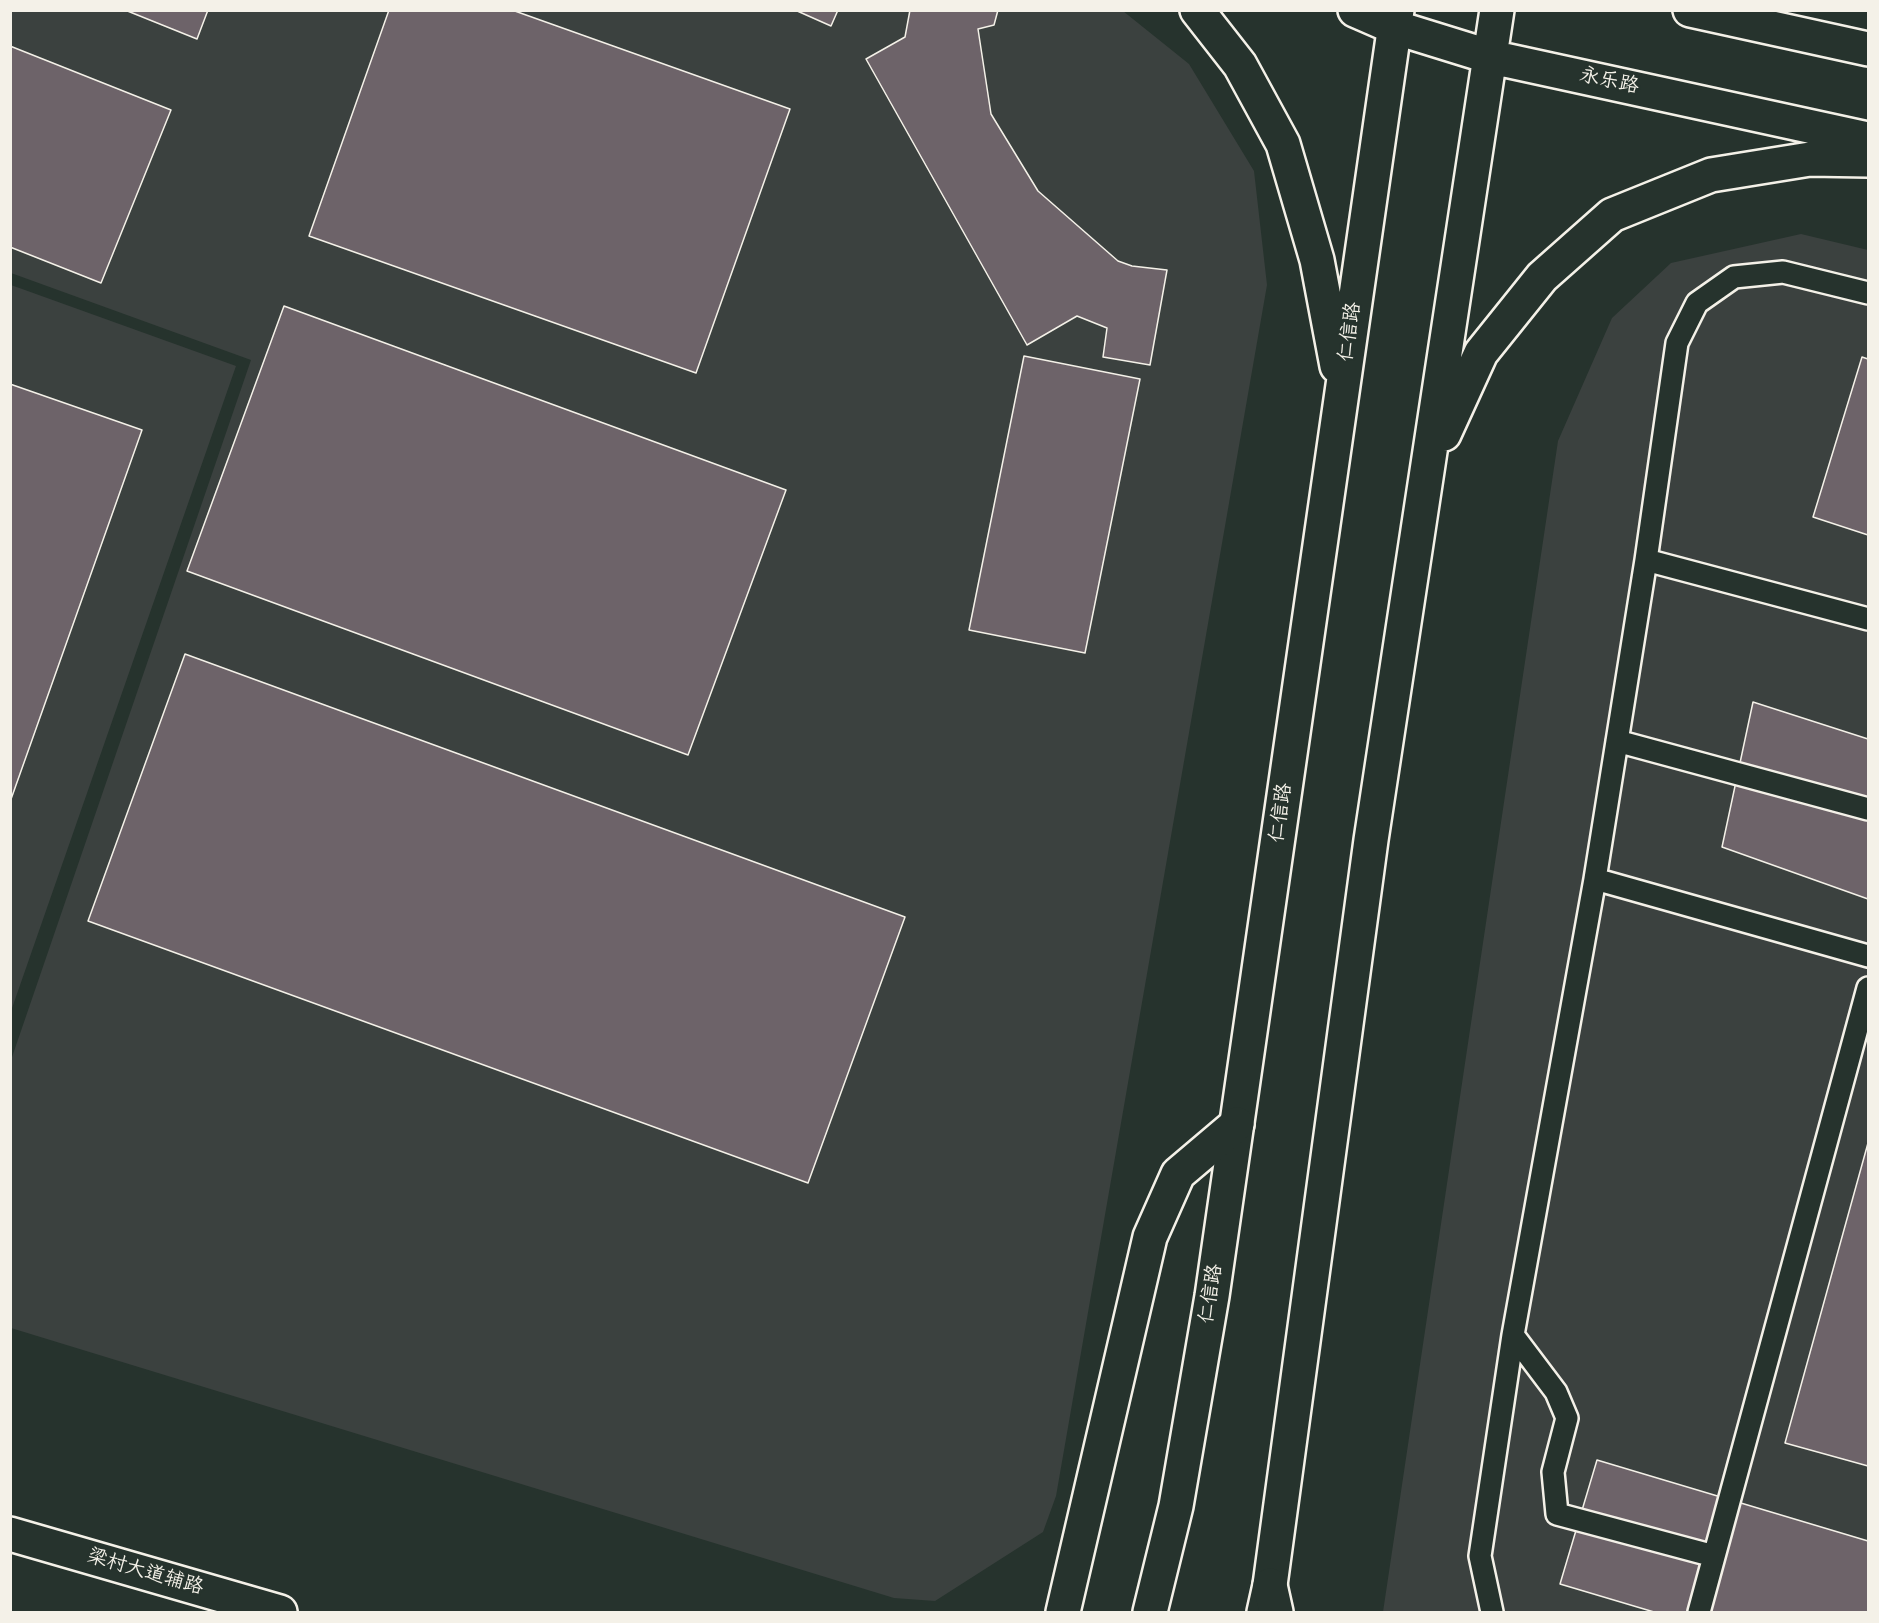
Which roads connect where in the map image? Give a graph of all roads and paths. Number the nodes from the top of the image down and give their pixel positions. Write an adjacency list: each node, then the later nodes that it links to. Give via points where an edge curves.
1 (1197, 10): 13 (main road, via 1240,65 1283,144 1317,260)
2 (1355, 10): 6 (main road, 永乐路)
3 (1497, 10): 9 (main road)
4 (1690, 10): 8 (main road)
5 (1800, 10): 7 (main road)
6 (1396, 19): 9 (main road, 永乐路); 13 (main road, 仁信路)
7 (1869, 38)
8 (1869, 49)
9 (1491, 57): 10 (main road, 永乐路); 14 (main road)
10 (1869, 139)
11 (1869, 160): 14 (main road, via 1810,159 1711,175 1612,215 1542,278 1481,353)
12 (1869, 293): 15 (lane, via 1783,272 1734,277 1697,303 1677,343)
13 (1342, 392): 23 (main road, 仁信路)
14 (1428, 471): 27 (main road, via 1388,823)
15 (1646, 560): 16 (lane); 17 (lane)
16 (1869, 619)
17 (1617, 741): 18 (lane); 20 (lane)
18 (1869, 809)
19 (1573, 873): 20 (lane)
20 (1595, 879): 21 (lane); 24 (lane)
21 (1869, 956)
22 (1869, 988): 26 (lane)
23 (1237, 1124): 29 (main road, via 1178,1174 1150,1238); 30 (main road, 仁信路, via 1178,1494)
24 (1513, 1335): 26 (lane, via 1556,1392 1567,1418 1553,1472 1557,1514); 31 (lane, via 1480,1556)
25 (10, 1534): 28 (main road, 梁村大道辅路)
26 (1714, 1556): 32 (lane)
27 (1270, 1603)
28 (280, 1612)
29 (1063, 1612)
30 (1150, 1612)
31 (1492, 1612)
32 (1699, 1612)

